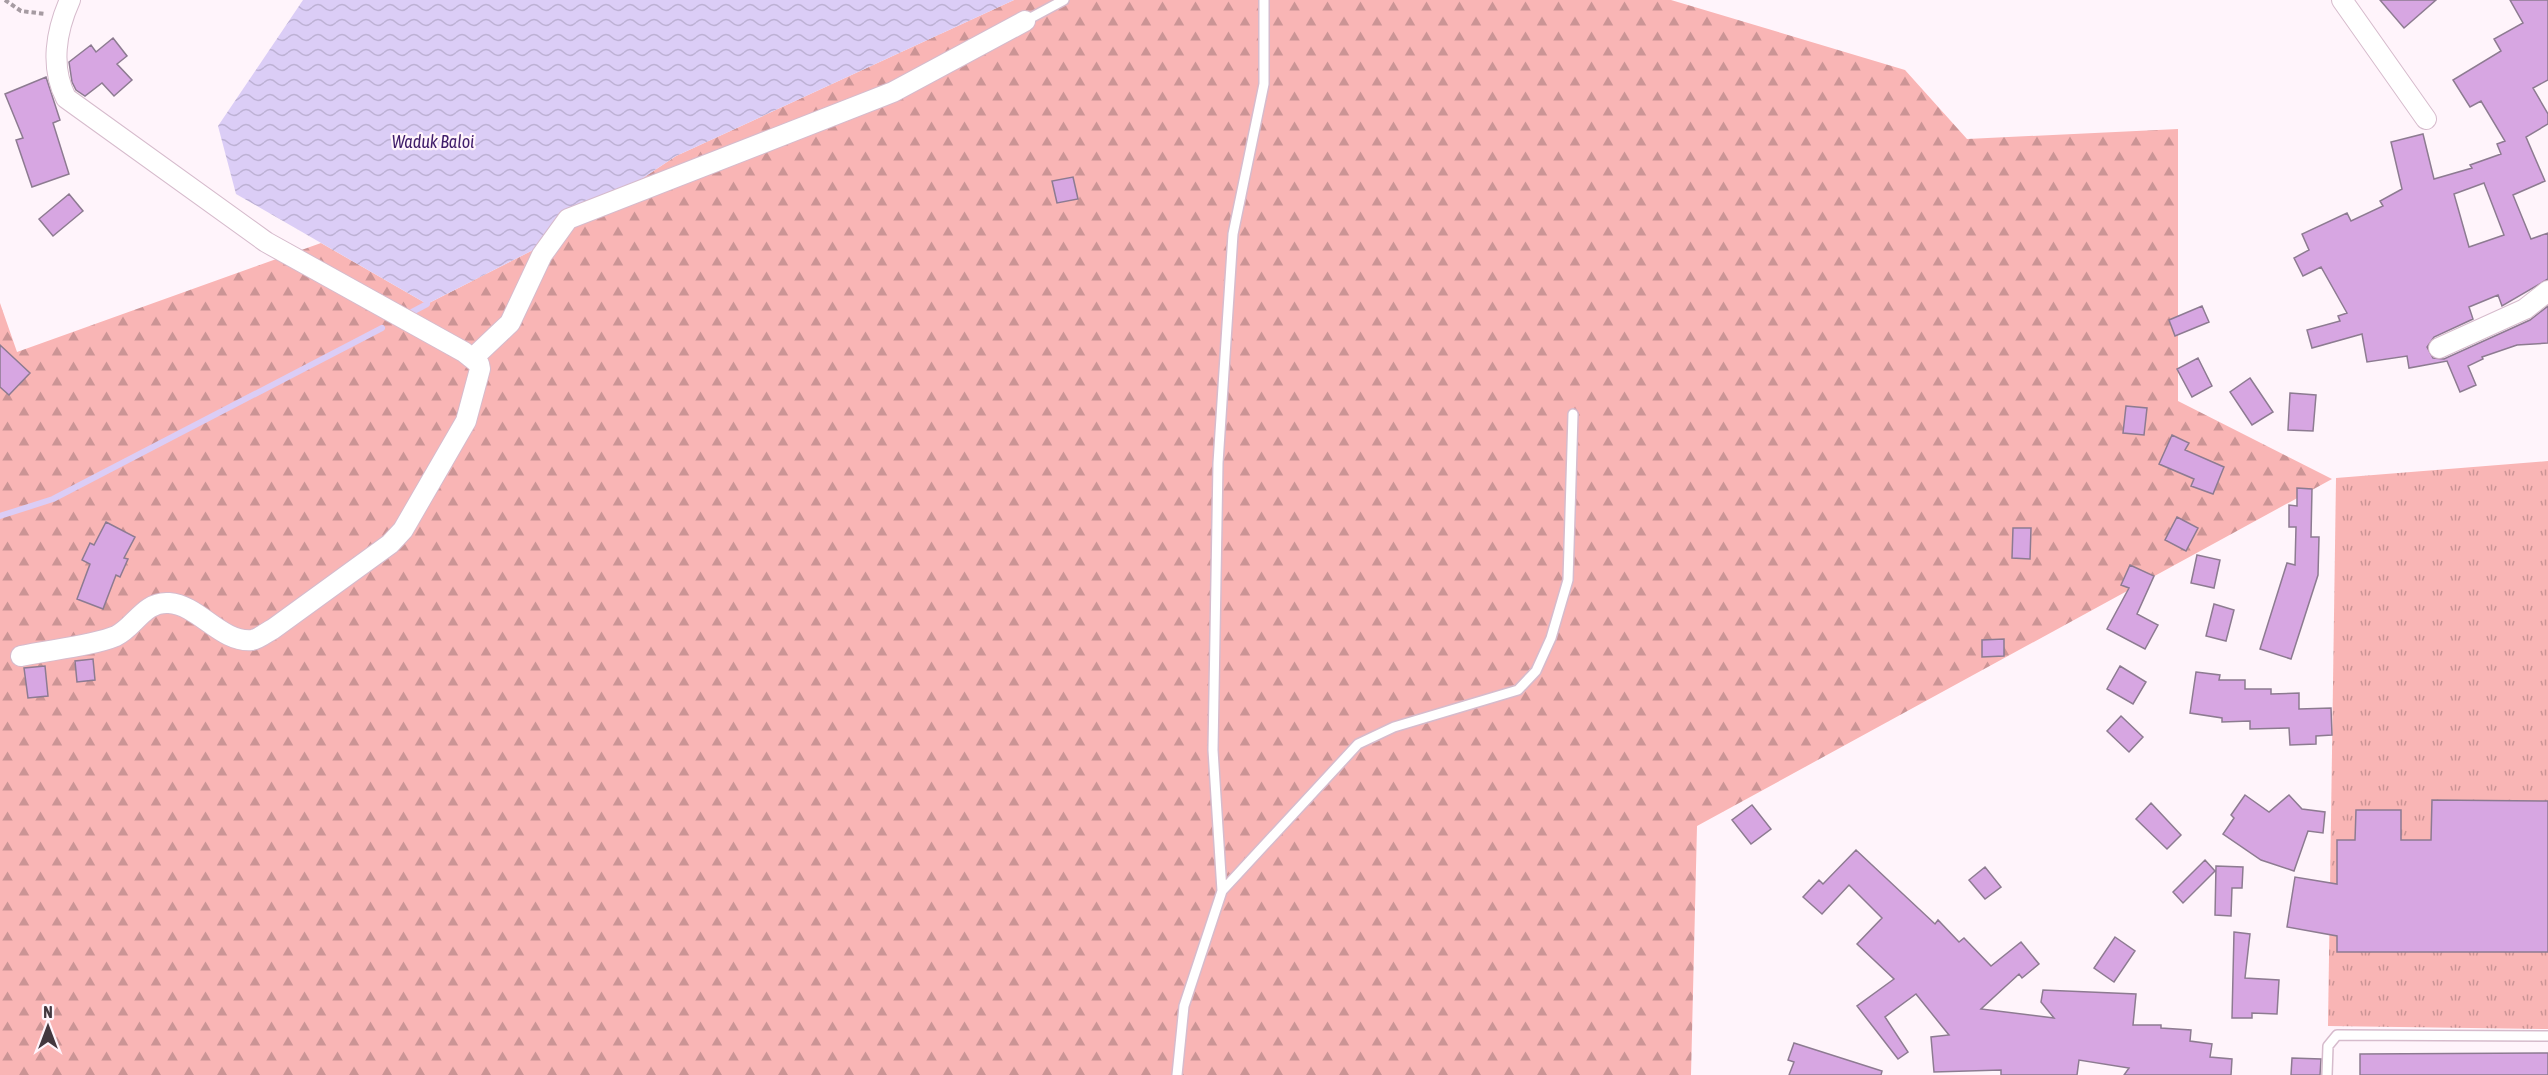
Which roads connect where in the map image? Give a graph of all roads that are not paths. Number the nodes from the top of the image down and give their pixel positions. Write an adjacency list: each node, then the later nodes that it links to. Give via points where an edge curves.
1 (70, 0): 9 (street, via 56,60 58,82 66,98 266,242)
2 (1064, 0): 5 (lane)
3 (1264, 0): 12 (lane, via 1264,84 1233,234 1218,463 1212,750)
4 (2342, 0): 6 (street)
5 (1025, 21): 9 (street, via 893,92 568,219 542,255 510,323)
6 (2426, 119)
7 (2548, 291): 8 (street, via 2525,309)
8 (2439, 348)
9 (473, 358): 11 (street, via 480,369 466,421 403,530 390,544 273,629 253,640 238,638 188,607 167,602 138,615 129,628 115,636)
10 (1574, 414): 12 (lane, via 1568,580 1551,638 1536,671 1518,690 1394,727 1358,744)
11 (21, 656)
12 (1222, 891): 14 (lane, via 1184,1006)
13 (2548, 1036): 15 (lane, via 2337,1035 2328,1046)
14 (1177, 1075)
15 (2327, 1075)

